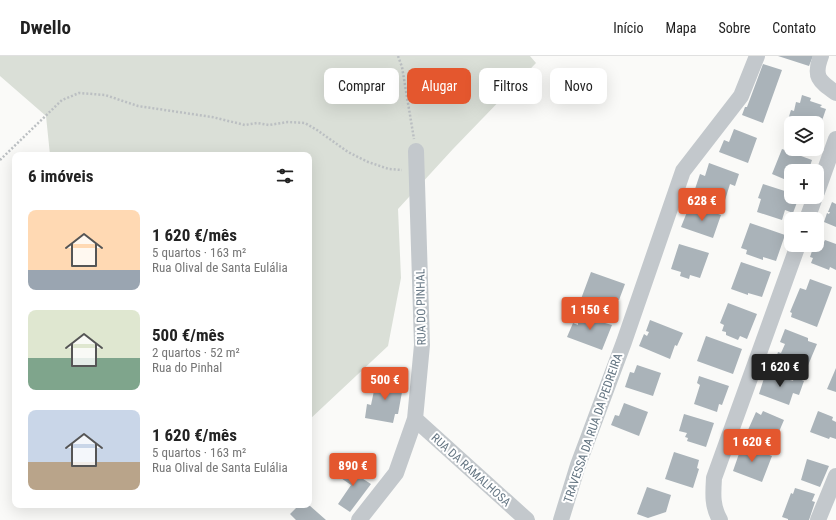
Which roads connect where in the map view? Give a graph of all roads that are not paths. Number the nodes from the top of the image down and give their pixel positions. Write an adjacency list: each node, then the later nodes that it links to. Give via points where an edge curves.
1 (757, 56): 12 (street, TRAVESSA DA RUA DA PEDREIRA, via 741,96 683,171 578,465)
2 (821, 56): 3 (street, via 816,72 818,77)
3 (836, 93)
4 (836, 139): 6 (street)
5 (416, 156): 8 (street, RUA DO PINHAL, via 422,345)
6 (824, 172)
7 (795, 252): 13 (street, via 714,478 715,511)
8 (414, 419): 10 (street, RUA DO PINHAL, via 396,473); 11 (street, RUA DA RAMALHOSA)
9 (836, 476): 14 (street)
10 (359, 520)
11 (527, 520)
12 (561, 520)
13 (720, 520)
14 (818, 520)

